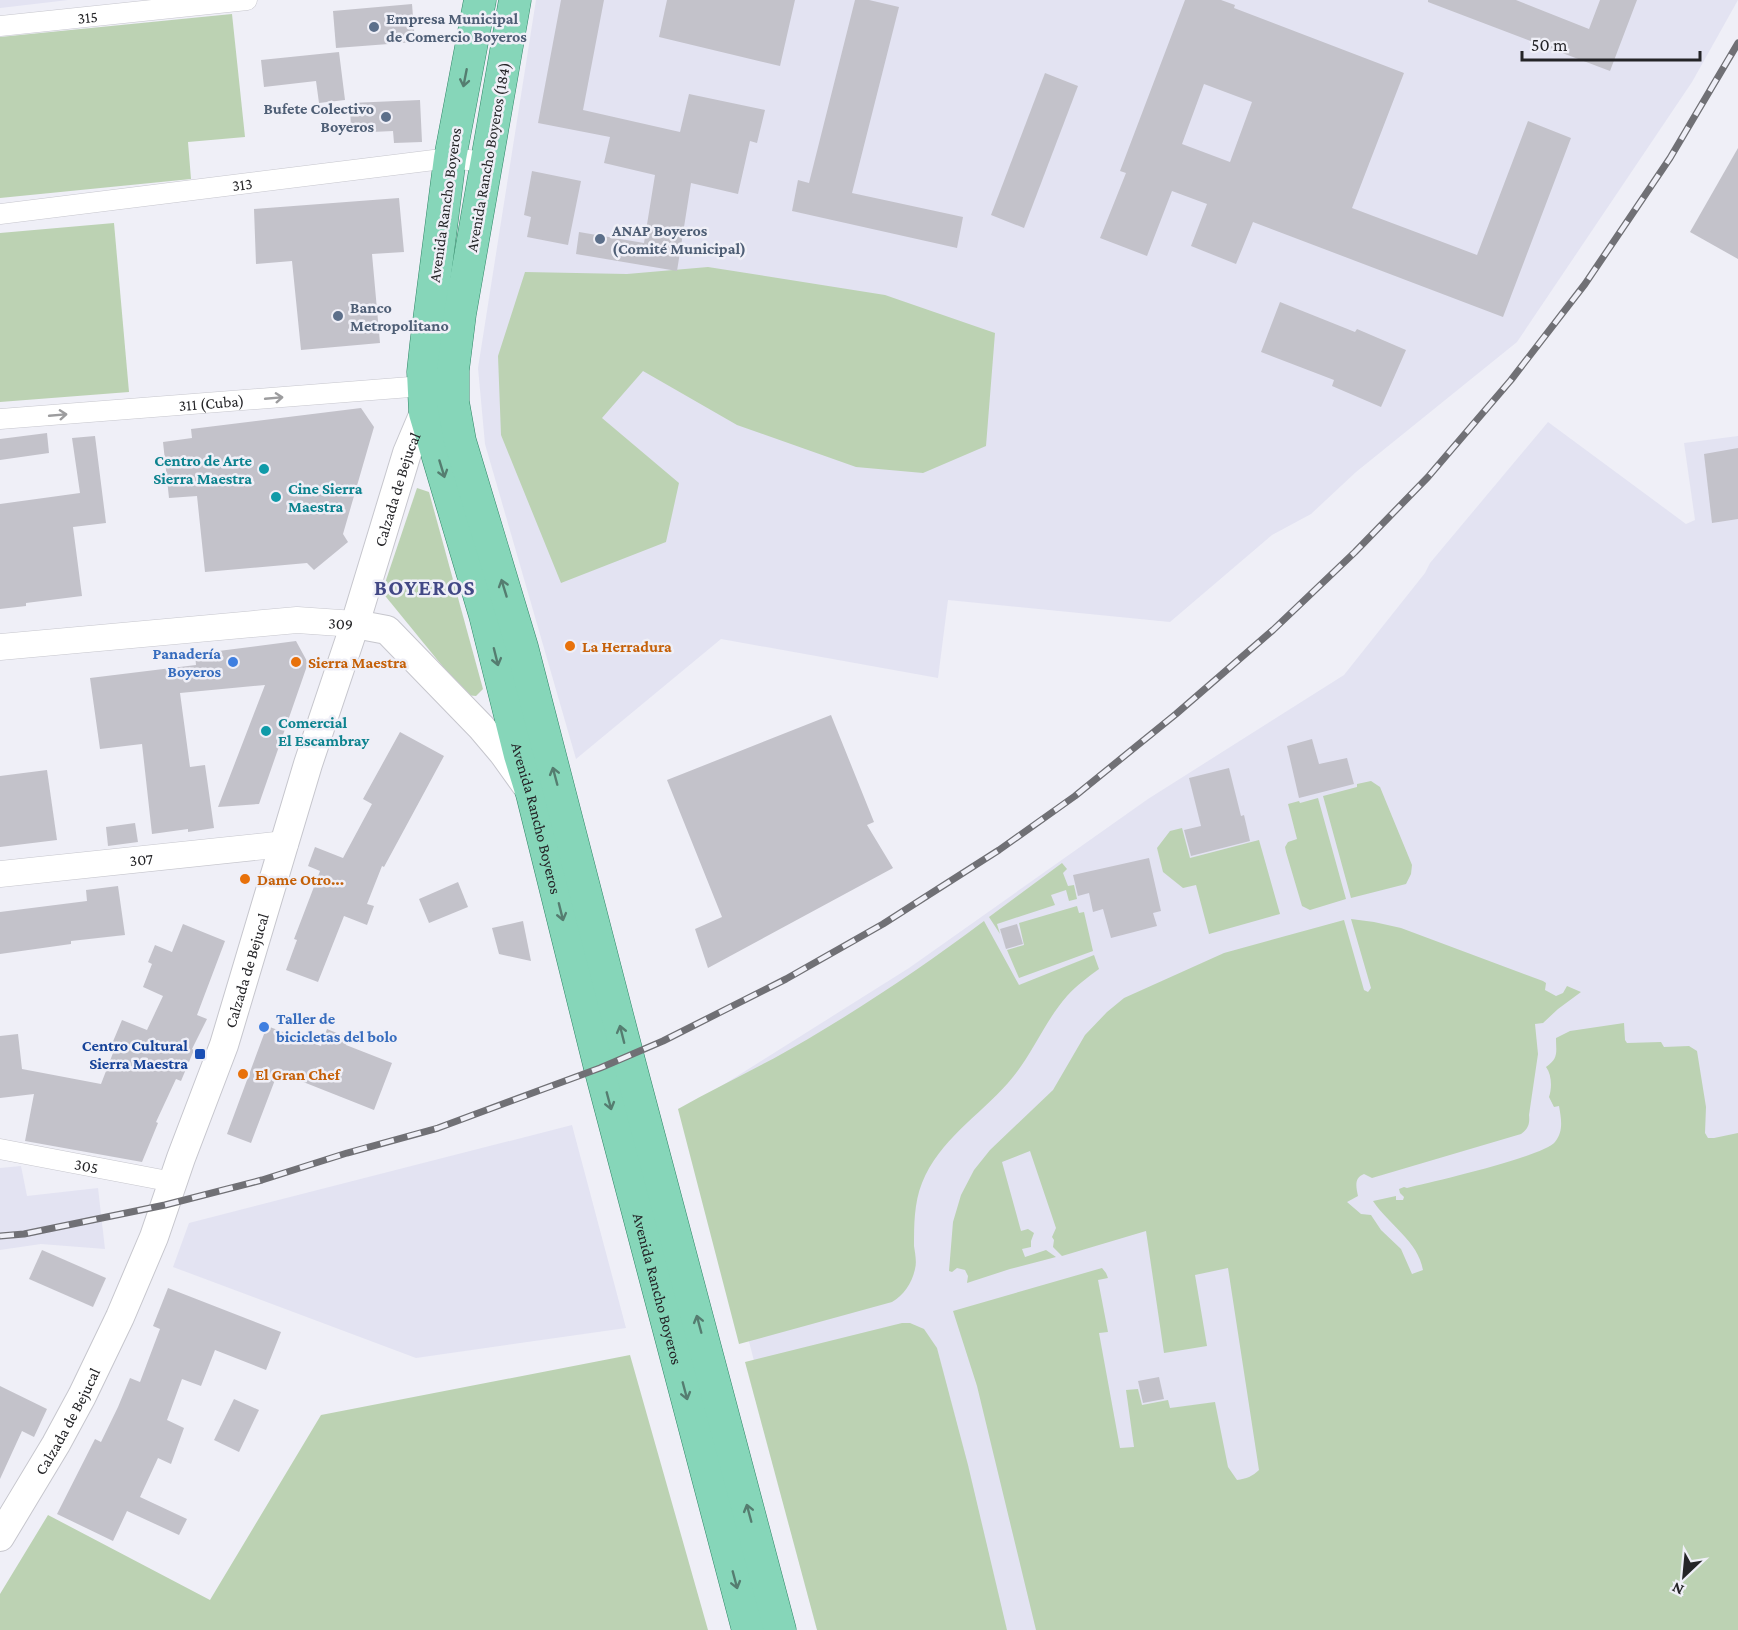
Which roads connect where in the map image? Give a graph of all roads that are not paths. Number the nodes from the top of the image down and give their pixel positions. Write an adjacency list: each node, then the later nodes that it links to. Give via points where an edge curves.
1 (247, 0): 4 (street, 315)
2 (480, 0): 5 (main road, Avenida Rancho Boyeros, one-way to 5)
3 (515, 0): 6 (main road, Avenida Rancho Boyeros (184))
4 (0, 26)
5 (450, 158): 6 (street, 313); 7 (street, 313); 9 (main road, Avenida Rancho Boyeros, via 426,344)
6 (486, 162): 8 (main road, Avenida Rancho Boyeros (184))
7 (0, 214)
8 (460, 314): 9 (main road, Calzada de Bejucal); 15 (main road, Avenida Rancho Boyeros, one-way to 8, via 522,648 460,441 453,402)
9 (424, 399): 10 (street, 311 (Cuba), one-way to 9); 11 (main road, Calzada de Bejucal); 13 (main road, Avenida Rancho Boyeros, one-way to 13)
10 (0, 419)
11 (355, 624): 12 (street, 309, via 297,620); 13 (main road, 309, via 387,630 481,727); 14 (main road, Calzada de Bejucal)
12 (0, 647)
13 (532, 794): 15 (main road, 309); 20 (main road, Avenida Rancho Boyeros, one-way to 20)
14 (285, 844): 16 (street, 307); 18 (main road, Calzada de Bejucal, via 222,1053)
15 (576, 855): 21 (main road, Avenida Rancho Boyeros, one-way to 15)
16 (0, 874)
17 (0, 1149): 18 (street, 305)
18 (173, 1182): 19 (main road, Calzada de Bejucal, via 129,1297 86,1386)
19 (0, 1537)
20 (748, 1630)
21 (780, 1630)

